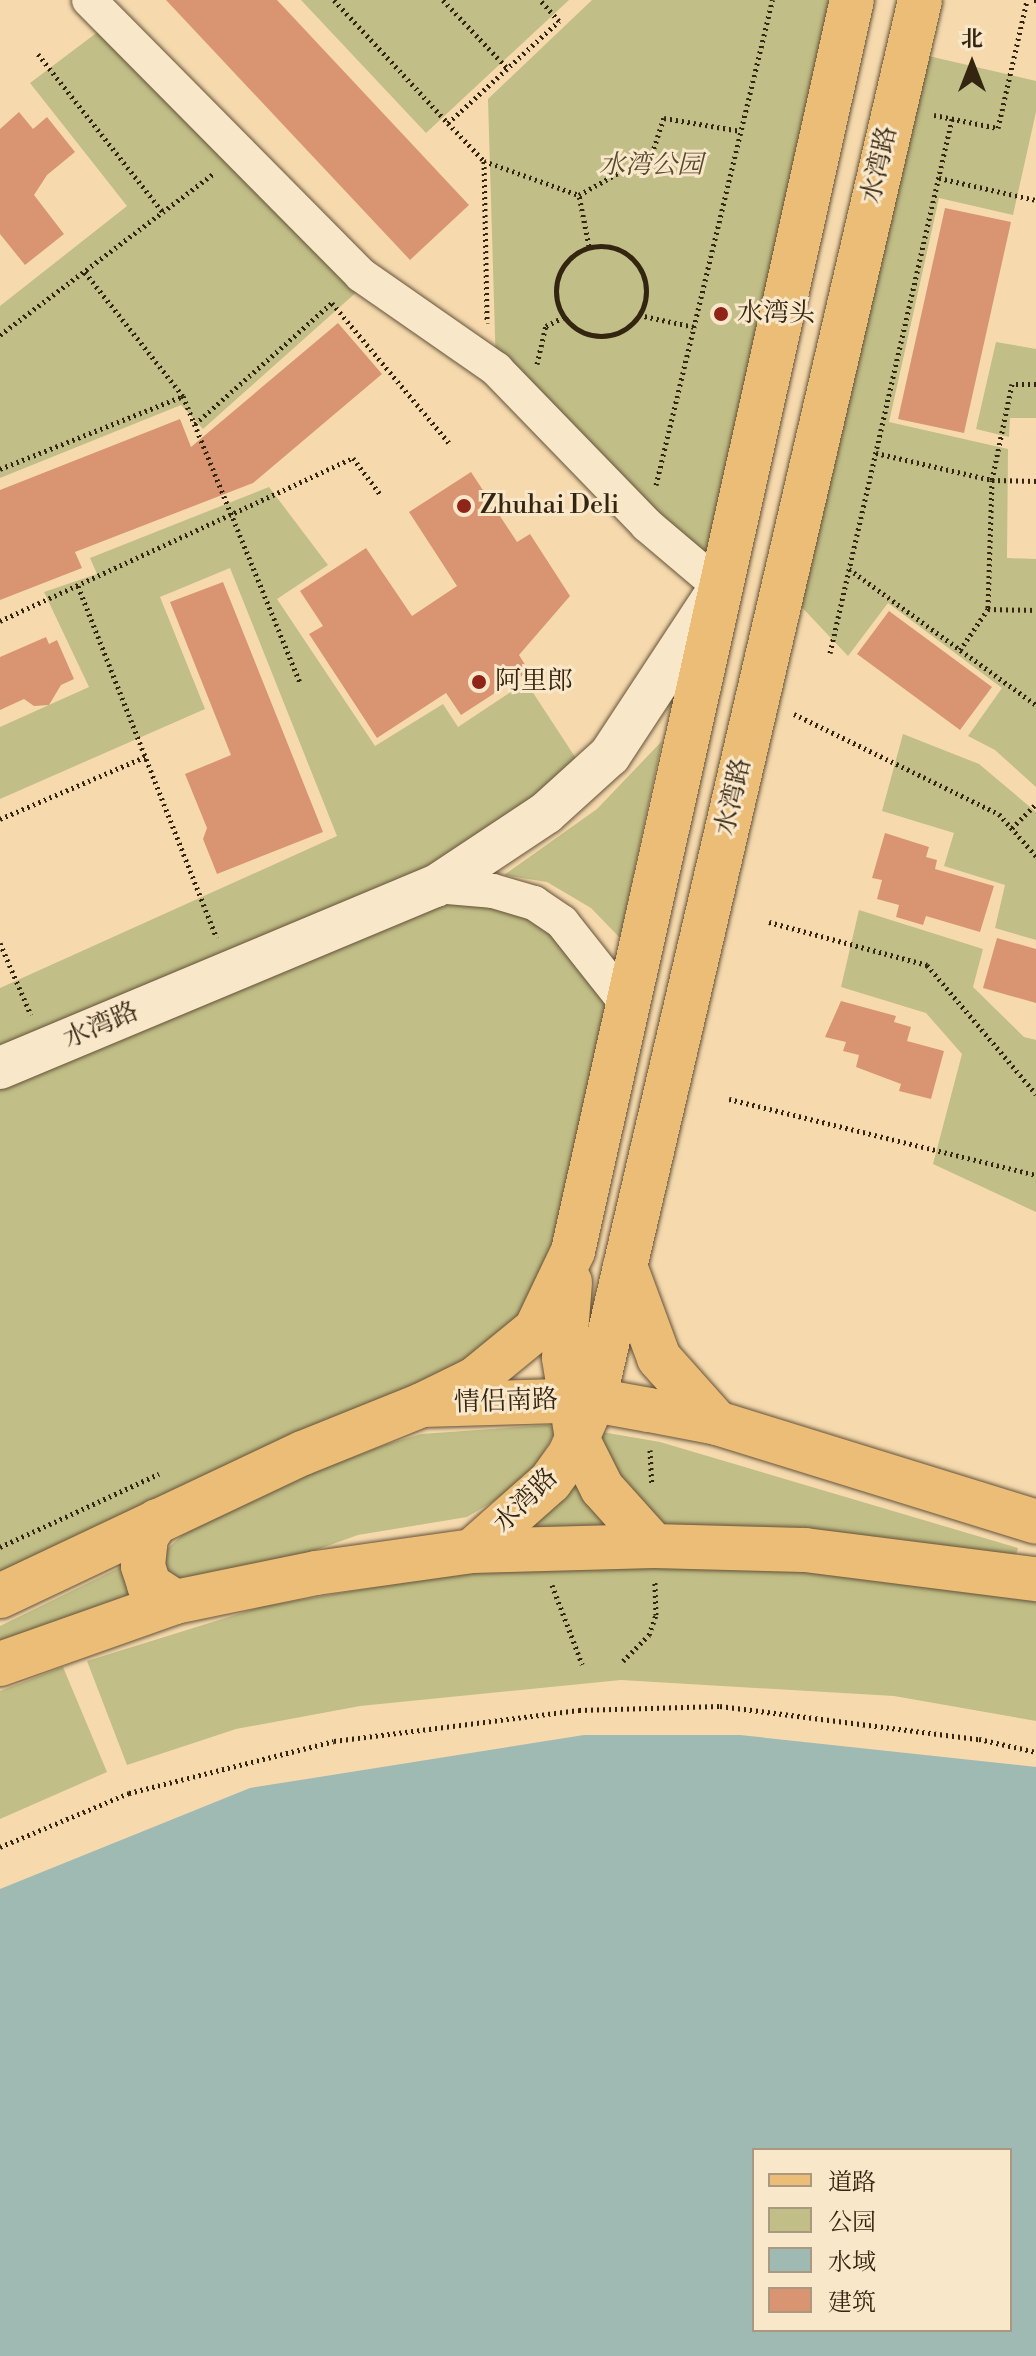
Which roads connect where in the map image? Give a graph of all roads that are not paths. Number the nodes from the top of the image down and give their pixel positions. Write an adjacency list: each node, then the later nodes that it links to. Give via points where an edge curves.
1 (89, 0): 4 (street, via 361,275 488,364 647,525)
2 (852, 0): 4 (main road, 水湾路)
3 (920, 0): 9 (main road, 水湾路)
4 (720, 587): 5 (street, 水湾路, via 610,755 546,813); 6 (main road, 水湾路)
5 (436, 886): 6 (street, via 493,891 534,903 562,922); 7 (street, 水湾路)
6 (626, 1003): 8 (main road, 水湾路)
7 (0, 1068)
8 (573, 1251): 10 (main road, 水湾路, via 536,1329 475,1379); 11 (main road, via 564,1358)
9 (625, 1266): 11 (main road, 水湾路); 12 (main road, via 659,1358)
10 (422, 1405): 11 (main road, 情侣南路); 13 (main road, 情侣南路)
11 (580, 1413): 12 (main road, 情侣南路); 15 (main road, via 602,1488); 16 (main road, 水湾路, via 550,1482)
12 (717, 1423): 14 (main road, 情侣南路)
13 (157, 1521): 18 (main road, 情侣南路); 19 (main road, via 146,1537 143,1566 149,1585)
14 (1036, 1522)
15 (654, 1546): 16 (main road); 17 (main road, via 805,1550)
16 (472, 1551): 19 (main road, via 316,1573)
17 (1036, 1579)
18 (0, 1596)
19 (175, 1602): 20 (main road)
20 (0, 1664)

